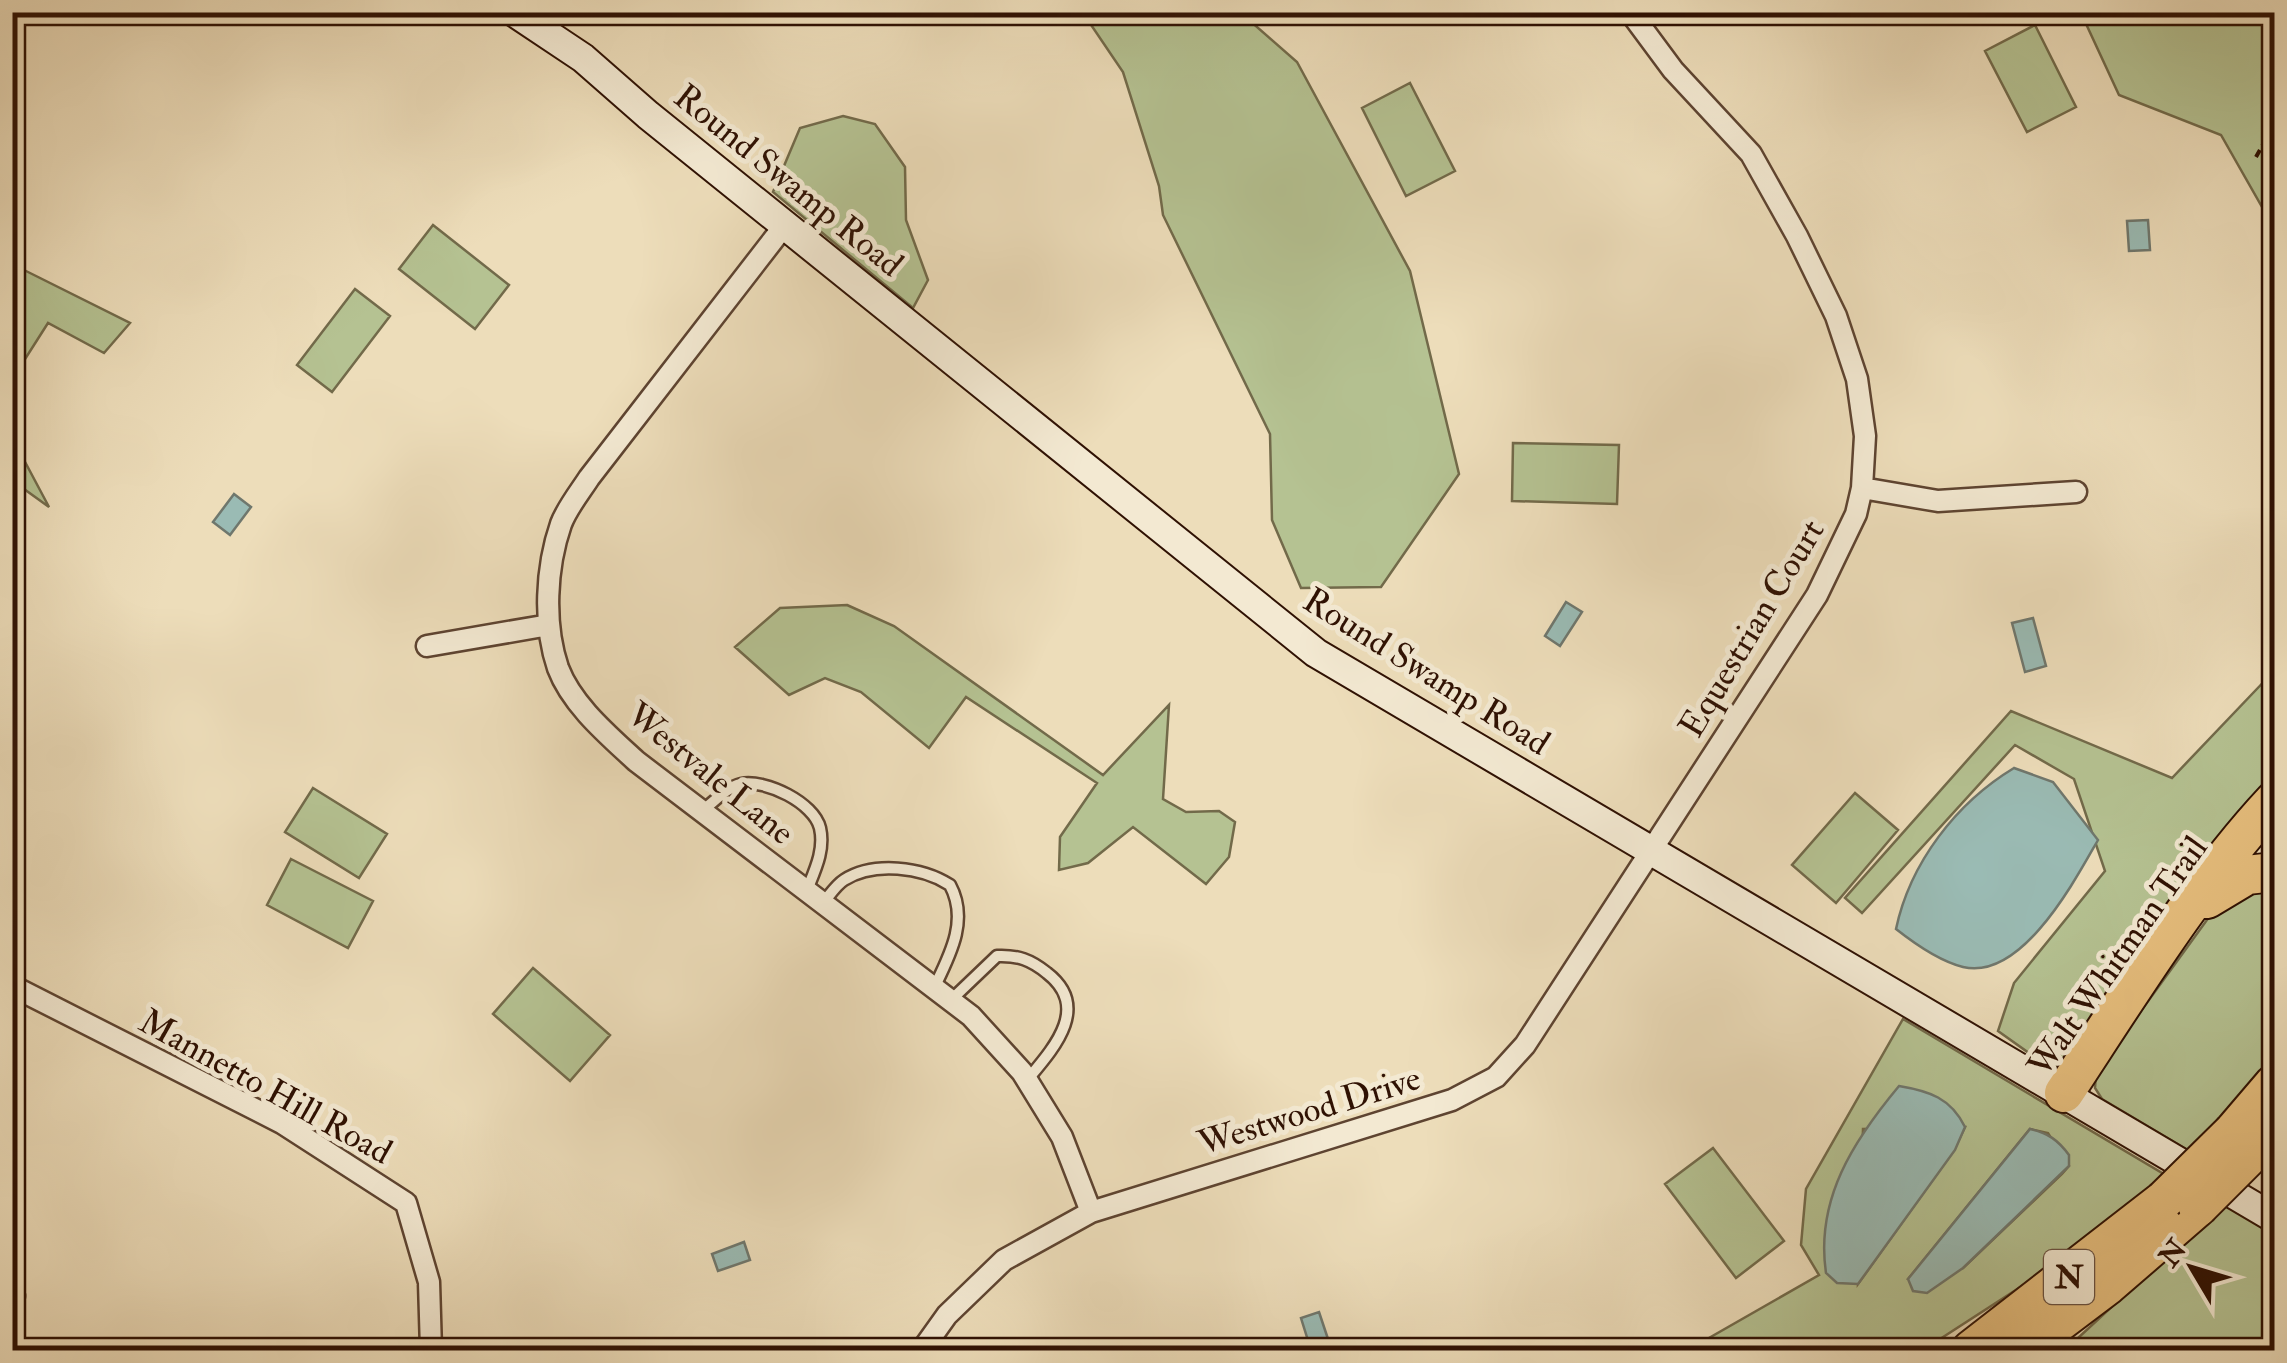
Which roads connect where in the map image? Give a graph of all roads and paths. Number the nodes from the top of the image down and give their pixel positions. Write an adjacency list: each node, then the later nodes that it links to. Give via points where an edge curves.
1 (514, 12): 5 (street, Round Swamp Road, via 583,58)
2 (1630, 12): 6 (street, Equestrian Court, via 1750,154 1798,236 1857,380)
3 (2274, 125): 4 (path)
4 (2256, 158)
5 (784, 226): 8 (street, Westvale Lane, via 562,521 551,564); 12 (street, Round Swamp Road, via 1316,652)
6 (1862, 488): 7 (street, via 1938,501); 12 (street, Equestrian Court, via 1817,595)
7 (2076, 492)
8 (549, 625): 9 (street); 11 (street, Westvale Lane, via 559,670 592,720)
9 (427, 646)
10 (2274, 801): 15 (highway)
11 (702, 811): 14 (street, Westvale Lane); 14 (lane, via 740,784 758,784 811,812 820,826)
12 (1650, 853): 19 (street, Round Swamp Road); 22 (street, Westwood Drive, via 1525,1045 1496,1077 1452,1100)
13 (2274, 872): 15 (highway, via 2247,875 2216,891)
14 (815, 897): 17 (street, Westvale Lane); 17 (lane, via 864,872 930,872 950,885 956,932)
15 (2171, 937): 19 (highway)
16 (12, 986): 25 (street, Mannetto Hill Road, via 282,1124 406,1203 428,1282)
17 (943, 994): 18 (street, Westvale Lane); 18 (lane, via 997,956 1034,962 1055,979 1070,1012 1052,1050)
18 (1027, 1080): 22 (street, Westvale Lane, via 1062,1137)
19 (2064, 1093): 23 (street, Round Swamp Road)
20 (2262, 1112): 21 (highway, N, bridge)
21 (2181, 1203): 24 (highway, N); 27 (highway, N)
22 (1091, 1212): 26 (street, Westwood Drive, via 1004,1260 947,1314)
23 (2274, 1218)
24 (2108, 1285): 28 (highway, N); 29 (highway)
25 (431, 1350)
26 (922, 1350)
27 (1971, 1350)
28 (2022, 1350)
29 (2050, 1350)

